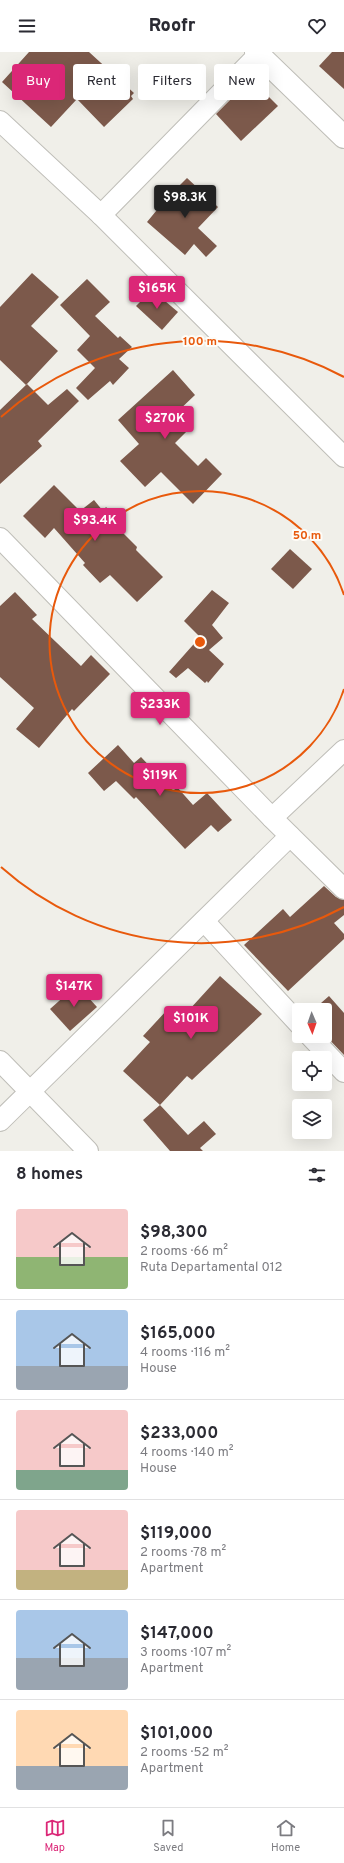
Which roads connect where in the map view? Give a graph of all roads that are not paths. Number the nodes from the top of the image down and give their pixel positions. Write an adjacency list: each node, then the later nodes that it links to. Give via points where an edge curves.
1 (258, 53): 3 (main road); 4 (street)
2 (0, 121): 4 (street)
3 (344, 137)
4 (101, 214): 5 (street)
5 (344, 457)
6 (0, 538): 8 (street)
7 (344, 750): 8 (street)
8 (272, 818): 9 (street)
9 (290, 836): 10 (street); 11 (street)
10 (344, 889)
11 (204, 921): 12 (street); 16 (street)
12 (292, 1016)
13 (317, 1043): 15 (street)
14 (0, 1061): 16 (street)
15 (344, 1072)
16 (30, 1092): 17 (street); 18 (street)
17 (0, 1121)
18 (88, 1151)

